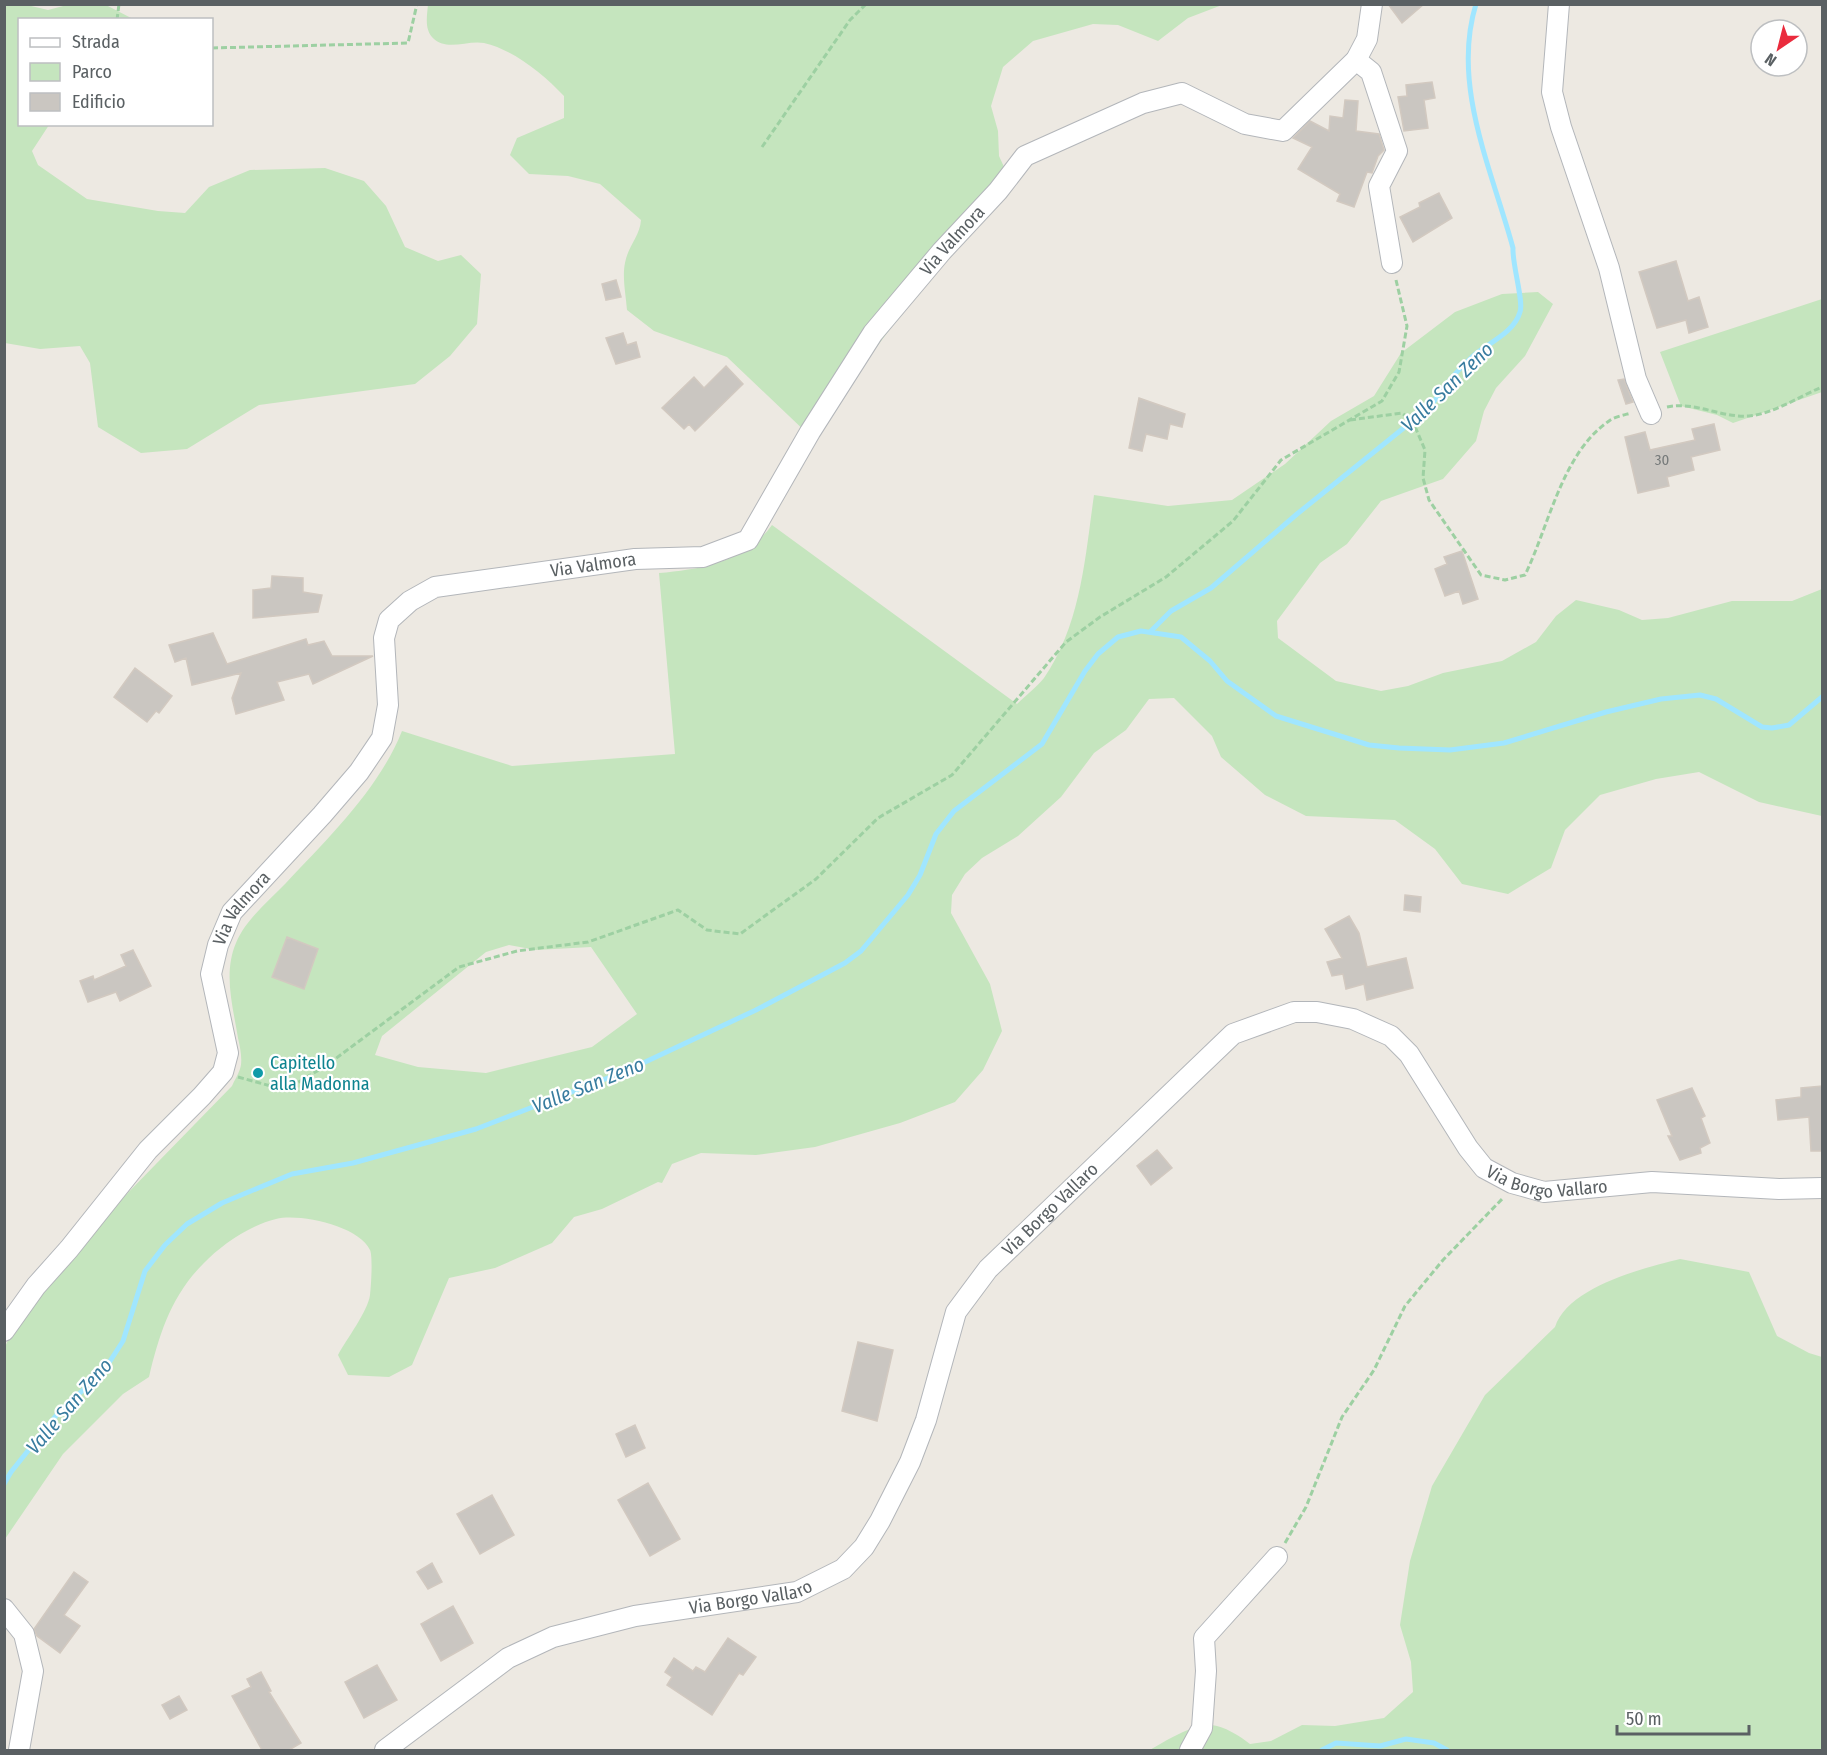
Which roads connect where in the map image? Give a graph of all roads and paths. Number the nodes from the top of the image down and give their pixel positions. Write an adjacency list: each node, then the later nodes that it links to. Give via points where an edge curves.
1 (417, 4): 5 (path, via 408,44)
2 (866, 4): 7 (path, via 850,20)
3 (1372, 4): 6 (street, Via Valmora, via 1367,39)
4 (1559, 4): 10 (street, via 1552,92 1609,268 1636,379)
5 (213, 48)
6 (1356, 60): 8 (street, via 1371,72 1397,151 1379,186); 12 (street, Via Valmora, via 1283,131 1245,124 1182,93 1143,103 1025,156 873,333 748,540 703,557 635,559 435,588 410,601 389,620 384,638 388,705 382,738 322,815 232,912 218,945 211,974 228,1053)
7 (762, 147)
8 (1392, 263): 11 (path, via 1407,326 1399,372 1382,401)
9 (1822, 387): 10 (path, via 1751,416 1674,405)
10 (1650, 412): 11 (path, via 1609,420 1582,449 1553,504 1525,575 1505,580 1481,575 1429,500 1423,477 1425,450 1413,422 1402,413)
11 (1348, 420): 12 (path, via 1281,460 1233,520 1166,577 1066,642 952,775 878,818 816,879 740,934 707,930 678,910 588,942 517,951 459,967 327,1065 292,1086 278,1088)
12 (223, 1071): 15 (street, via 148,1150)
13 (1512, 1183): 14 (street, Via Borgo Vallaro, via 1544,1192 1652,1182); 16 (path, via 1500,1205 1443,1260 1405,1306 1374,1370 1342,1418 1306,1507); 19 (street, Via Borgo Vallaro, via 1484,1168 1409,1054 1390,1036 1353,1019 1317,1012 1294,1012 1233,1034 988,1269 956,1312 910,1462 864,1547 843,1569 796,1592 635,1616 553,1637 508,1658)
14 (1822, 1188)
15 (4, 1331)
16 (1277, 1557): 20 (street, via 1204,1638 1202,1728)
17 (4, 1609): 18 (street, via 24,1634 33,1671)
18 (19, 1750)
19 (386, 1750)
20 (1190, 1750)

